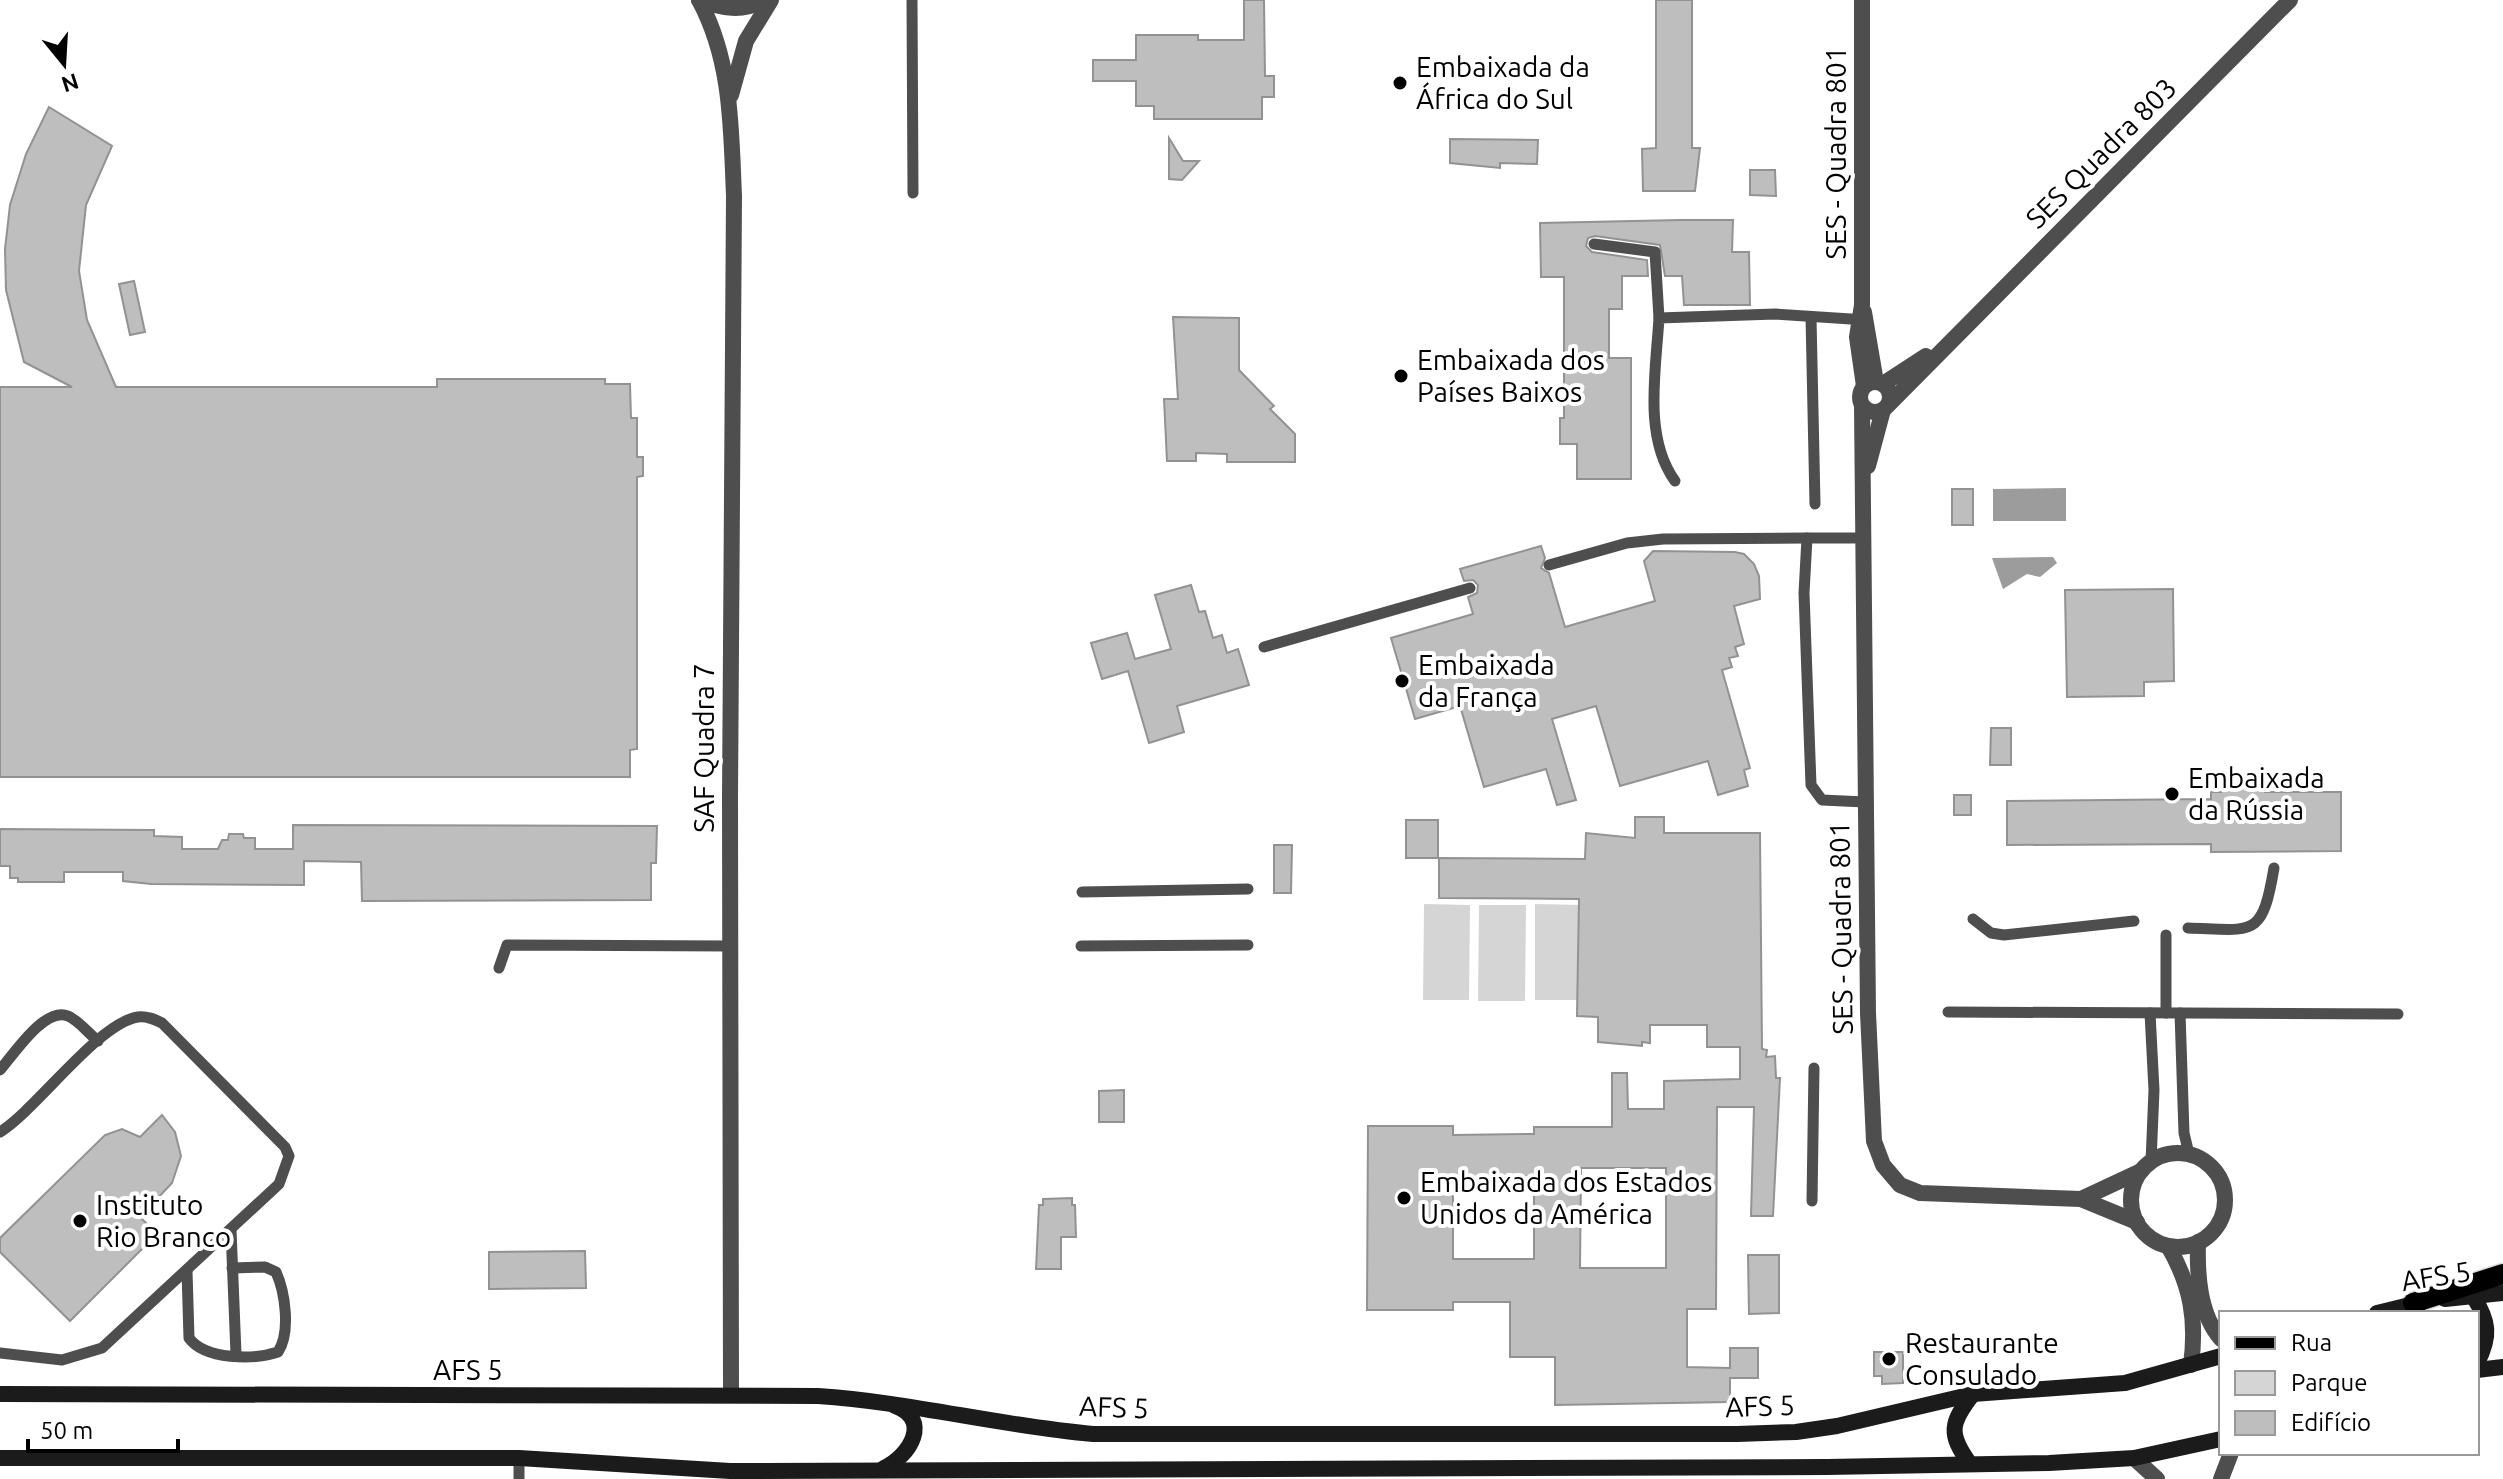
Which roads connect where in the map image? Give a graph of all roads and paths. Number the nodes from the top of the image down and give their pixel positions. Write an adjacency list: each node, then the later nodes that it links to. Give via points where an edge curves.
1 (699, 0): 2 (street, via 738,8); 7 (street, SAF Quadra 7, via 716,31)
2 (763, 0)
3 (771, 0): 7 (street, SAF Quadra 7, via 746,41)
4 (912, 0): 8 (lane)
5 (1862, 0): 10 (street, SES - Quadra 801)
6 (2290, 0): 13 (street, SES Quadra 803)
7 (730, 100): 34 (street, SAF Quadra 7)
8 (913, 193)
9 (1594, 244): 12 (lane, via 1653,249)
10 (1862, 315): 11 (lane); 14 (street, SES - Quadra 801)
11 (1811, 317): 12 (lane); 19 (lane)
12 (1659, 318): 18 (lane, via 1655,434 1663,465)
13 (1948, 342): 14 (street, SES Quadra 803); 16 (street, SES Quadra 803)
14 (1875, 384): 15 (street, via 1860,396); 16 (street, via 1891,396)
15 (1862, 406): 16 (street, via 1868,411); 17 (street, SES - Quadra 801)
16 (1886, 407): 17 (street, SES - Quadra 801)
17 (1864, 479): 21 (street, SES - Quadra 801)
18 (1675, 481)
19 (1815, 504)
20 (1807, 538): 21 (lane); 22 (lane, via 1663,539 1627,543); 25 (lane, via 1811,785 1822,800)
21 (1864, 538): 25 (street, SES - Quadra 801)
22 (1549, 565)
23 (1470, 588): 24 (lane)
24 (1264, 647)
25 (1865, 802): 48 (street, SES - Quadra 801, via 1873,1125 1883,1165 1900,1185 1920,1193)
26 (2274, 868): 31 (lane, via 2256,926)
27 (1248, 889): 28 (lane)
28 (1082, 892)
29 (1973, 919): 30 (lane, via 1991,933 2004,935)
30 (2134, 921)
31 (2188, 928)
32 (2166, 935): 39 (lane)
33 (1248, 945): 35 (lane)
34 (730, 946): 36 (lane, via 507,945); 72 (street, SAF Quadra 7)
35 (1081, 946)
36 (499, 968)
37 (1948, 1012): 38 (lane)
38 (2150, 1013): 39 (lane); 47 (lane, via 2154,1090)
39 (2166, 1013): 40 (lane)
40 (2180, 1013): 41 (lane); 46 (lane)
41 (2398, 1014)
42 (98, 1041): 44 (lane, via 69,1016 58,1014 45,1018); 45 (lane); 51 (lane, via 139,1017 162,1023 285,1147 287,1167 279,1184)
43 (1814, 1068): 49 (lane)
44 (0, 1070)
45 (0, 1132)
46 (2189, 1154): 47 (street, via 2163,1155); 52 (street, via 2214,1169 2226,1197 2217,1227)
47 (2146, 1166): 48 (street, SES - Quadra 801); 50 (street, via 2131,1200)
48 (2081, 1199): 50 (street, SES - Quadra 801)
49 (1812, 1201)
50 (2137, 1222): 53 (street, via 2150,1238)
51 (231, 1230): 54 (lane); 55 (lane)
52 (2198, 1242): 53 (street); 59 (street)
53 (2168, 1246): 59 (street)
54 (232, 1268): 64 (lane); 64 (lane, via 276,1272 285,1334 278,1352)
55 (187, 1271): 63 (lane, via 102,1348 62,1360); 64 (lane, via 189,1338 206,1353)
56 (2503, 1274): 60 (main road)
57 (2503, 1293): 58 (main road, AFS 5)
58 (2473, 1296): 60 (main road, AFS 5); 66 (main road, via 2488,1324)
59 (2198, 1301): 62 (street); 67 (street)
60 (2413, 1303): 61 (main road, AFS 5)
61 (2384, 1311)
62 (2219, 1336)
63 (0, 1353)
64 (236, 1354)
65 (2219, 1357): 67 (main road, AFS 5)
66 (2479, 1358)
67 (2191, 1365): 71 (main road, AFS 5, via 2125,1383)
68 (2503, 1367): 69 (main road)
69 (2479, 1370)
70 (0, 1394): 72 (main road, AFS 5)
71 (1973, 1394): 73 (main road, AFS 5, via 1837,1426 1722,1434 1093,1434 1003,1424); 79 (main road, via 1953,1428)
72 (731, 1395): 73 (main road, AFS 5)
73 (877, 1400): 80 (main road, via 901,1408 914,1433 904,1457)
74 (2219, 1439): 78 (main road)
75 (2230, 1455): 84 (street)
76 (0, 1458): 77 (main road)
77 (519, 1458): 81 (main road); 82 (lane)
78 (2134, 1458): 79 (main road); 83 (street)
79 (1970, 1464): 80 (main road)
80 (879, 1471): 81 (main road)
81 (730, 1475)
82 (519, 1479)
83 (2157, 1479)
84 (2221, 1479)

